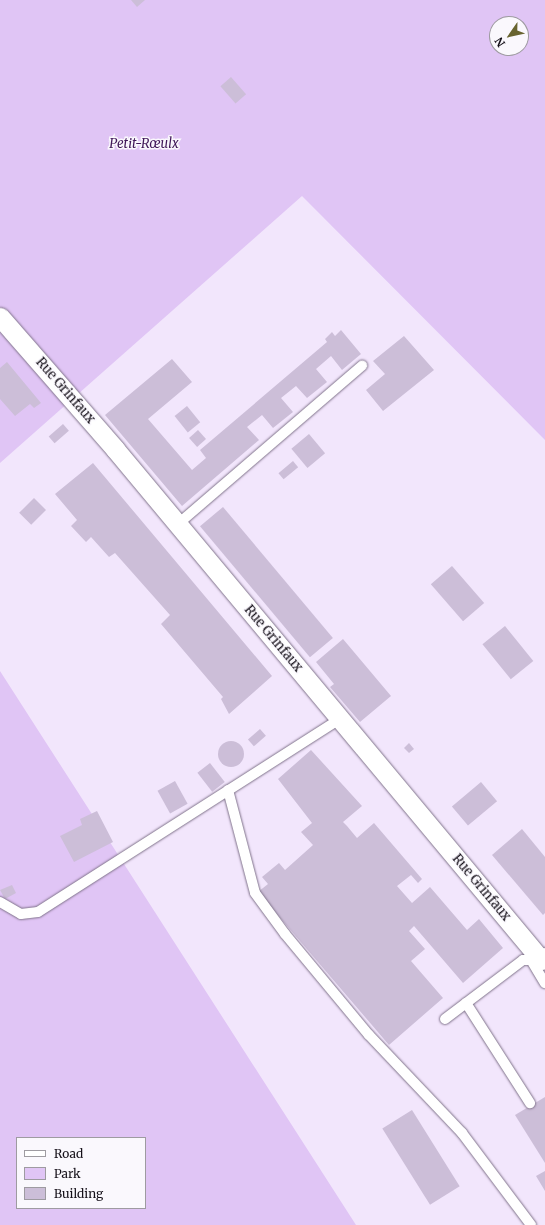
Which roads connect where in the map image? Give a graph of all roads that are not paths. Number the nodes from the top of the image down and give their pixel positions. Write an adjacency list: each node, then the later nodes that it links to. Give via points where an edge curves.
1 (0, 317): 3 (street, Rue Grinfaux)
2 (362, 366): 3 (lane)
3 (178, 524): 4 (street, Rue Grinfaux)
4 (340, 719): 5 (lane); 7 (street, Rue Grinfaux)
5 (228, 790): 6 (lane, via 38,912 21,914); 12 (lane, via 255,893 285,934 369,1035 462,1133)
6 (0, 902)
7 (539, 959): 8 (lane); 9 (lane, via 523,960)
8 (545, 983)
9 (466, 1003): 10 (lane); 11 (lane)
10 (445, 1019)
11 (530, 1103)
12 (531, 1225)

